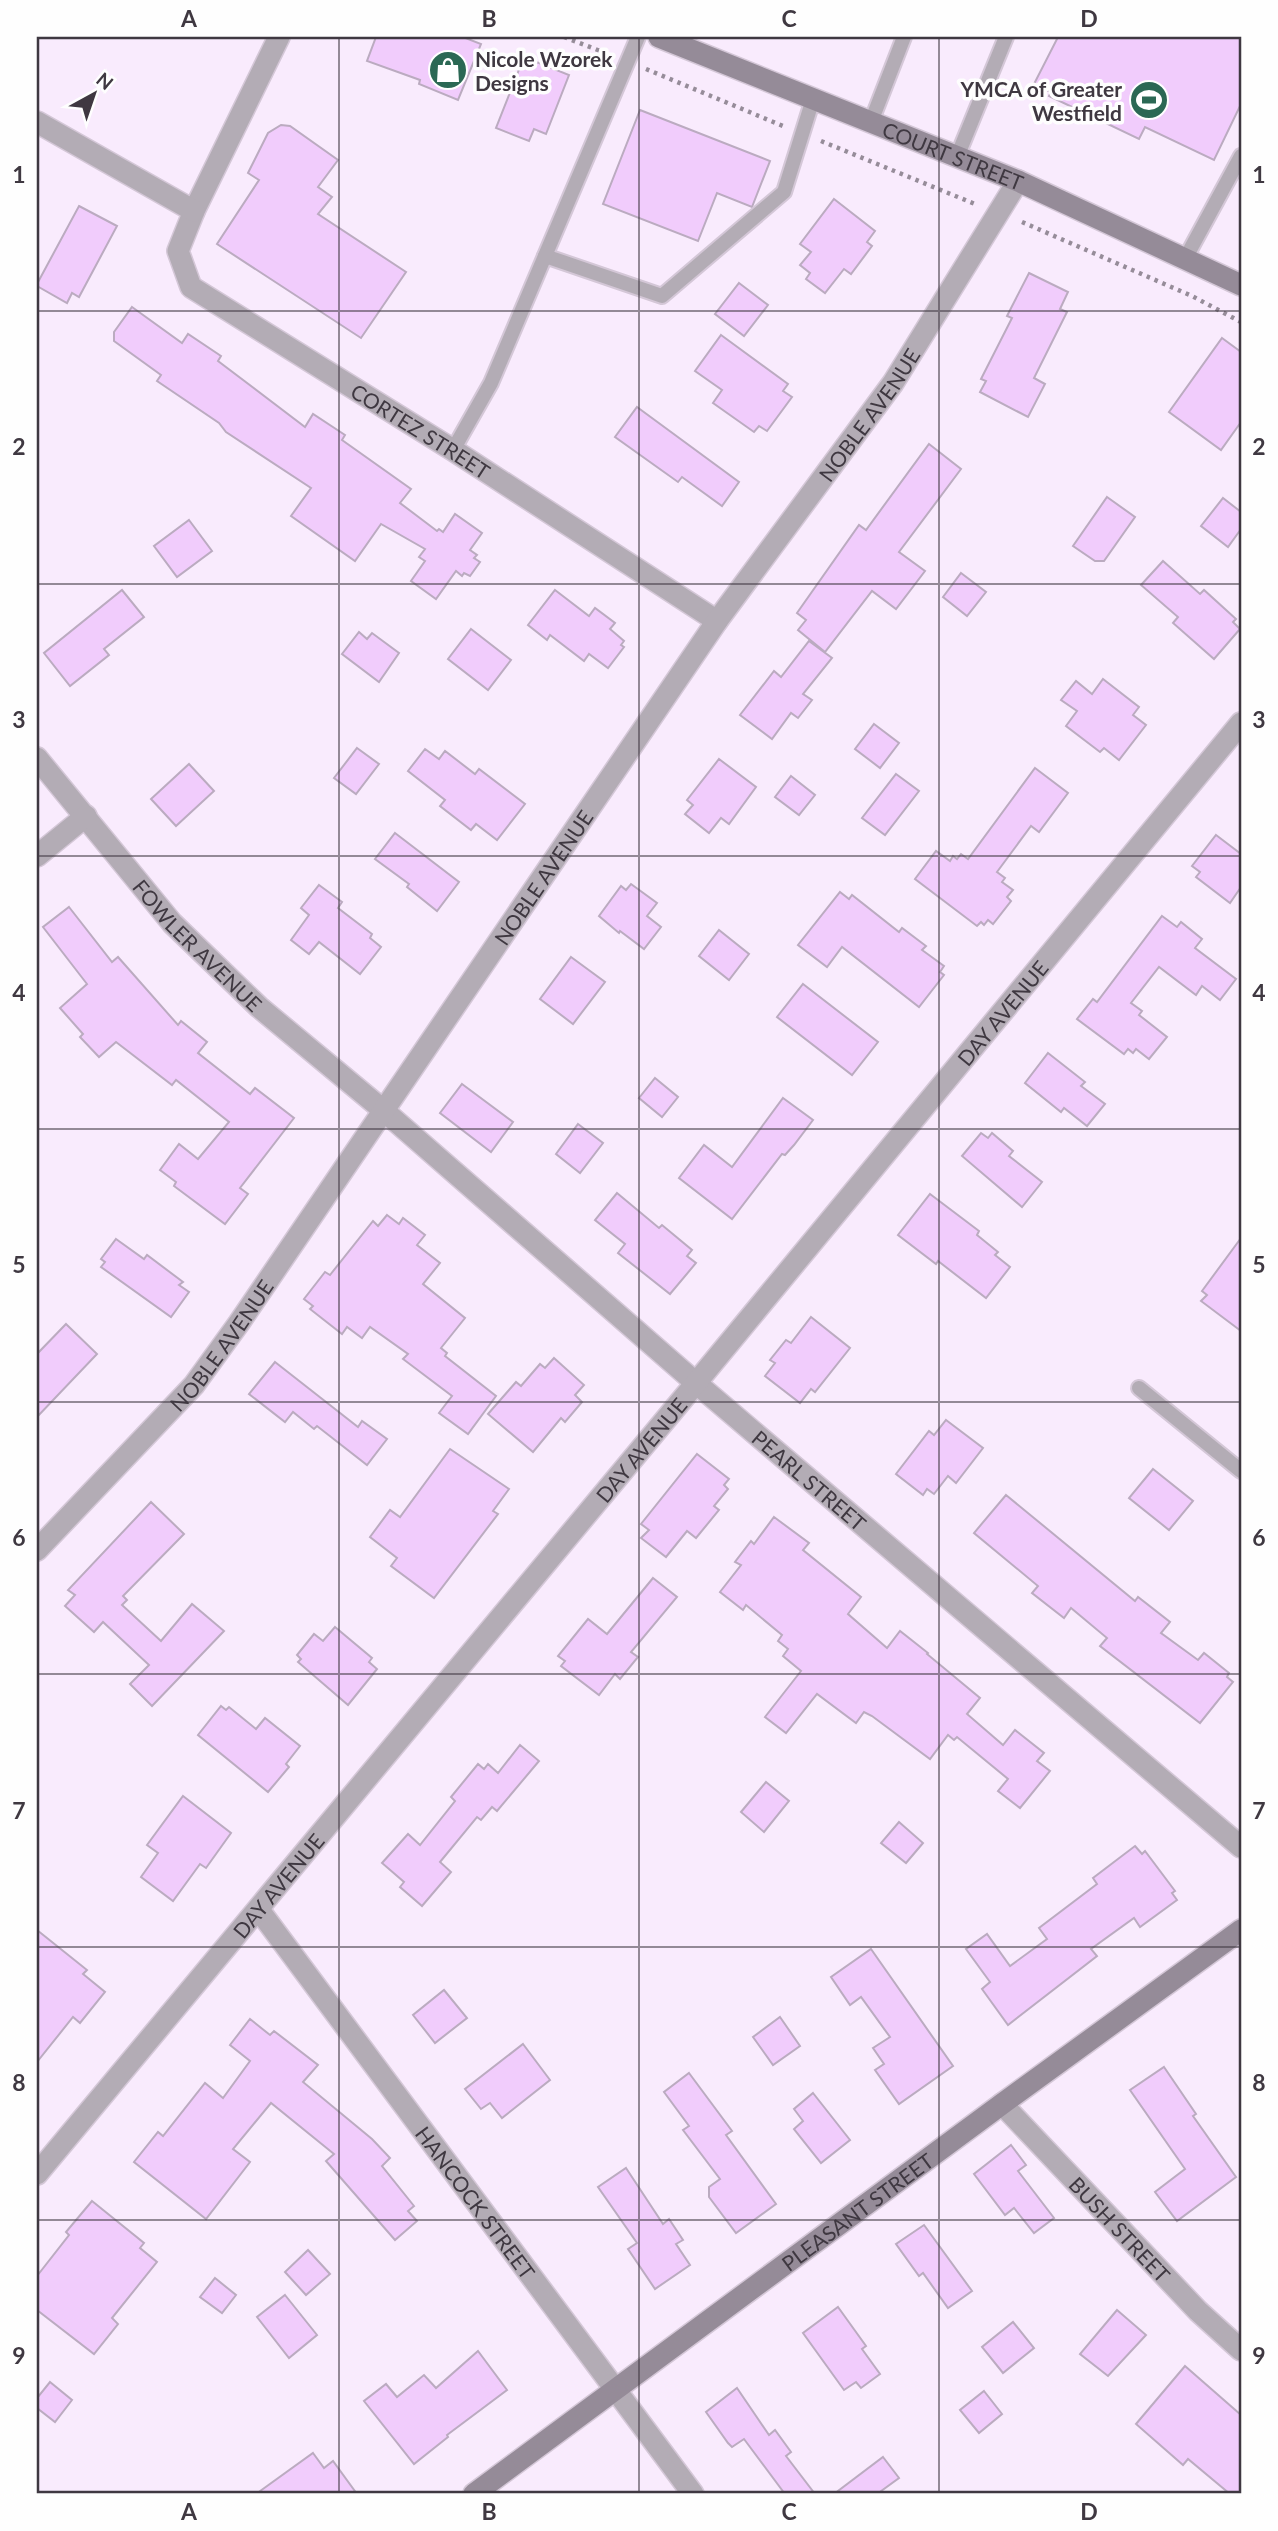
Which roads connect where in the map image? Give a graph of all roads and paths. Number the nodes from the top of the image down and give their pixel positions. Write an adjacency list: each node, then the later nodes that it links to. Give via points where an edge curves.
1 (279, 37): 16 (street, CORTEZ STREET)
2 (564, 37): 7 (path)
3 (638, 37): 7 (lane)
4 (904, 37): 10 (lane)
5 (1006, 37): 13 (lane)
6 (668, 38): 8 (street, COURT STREET)
7 (628, 62): 11 (path); 18 (lane)
8 (813, 99): 10 (street, COURT STREET); 11 (lane)
9 (37, 122): 16 (street)
10 (871, 122): 13 (street, COURT STREET)
11 (804, 134): 15 (path); 18 (lane, via 784,192 662,296)
12 (1241, 156): 19 (lane)
13 (957, 157): 14 (street, COURT STREET)
14 (1018, 181): 19 (street, COURT STREET); 23 (street, NOBLE AVENUE, via 893,383)
15 (975, 204)
16 (194, 211): 22 (street, CORTEZ STREET, via 178,251 191,287)
17 (1022, 222): 21 (path)
18 (545, 256): 22 (lane, via 491,383)
19 (1185, 259): 20 (street, COURT STREET)
20 (1241, 285)
21 (1241, 321)
22 (453, 450): 23 (street, CORTEZ STREET)
23 (717, 621): 28 (street, NOBLE AVENUE)
24 (1241, 723): 29 (street, DAY AVENUE)
25 (37, 758): 26 (street, FOWLER AVENUE)
26 (86, 816): 27 (street); 28 (street, FOWLER AVENUE, via 172,923 259,1007)
27 (37, 856)
28 (383, 1110): 29 (street, PEARL STREET); 32 (street, NOBLE AVENUE, via 194,1385)
29 (696, 1383): 33 (street, PEARL STREET); 34 (street, DAY AVENUE)
30 (1139, 1388): 31 (lane)
31 (1241, 1471)
32 (37, 1550)
33 (1241, 1847)
34 (259, 1910): 37 (street, DAY AVENUE); 39 (street, HANCOCK STREET)
35 (1241, 1930): 36 (street, PLEASANT STREET)
36 (1002, 2104): 38 (street, BUSH STREET, via 1198,2311); 39 (street, PLEASANT STREET)
37 (37, 2175)
38 (1241, 2350)
39 (614, 2389): 40 (street, PLEASANT STREET); 41 (street, HANCOCK STREET)
40 (474, 2494)
41 (693, 2494)

